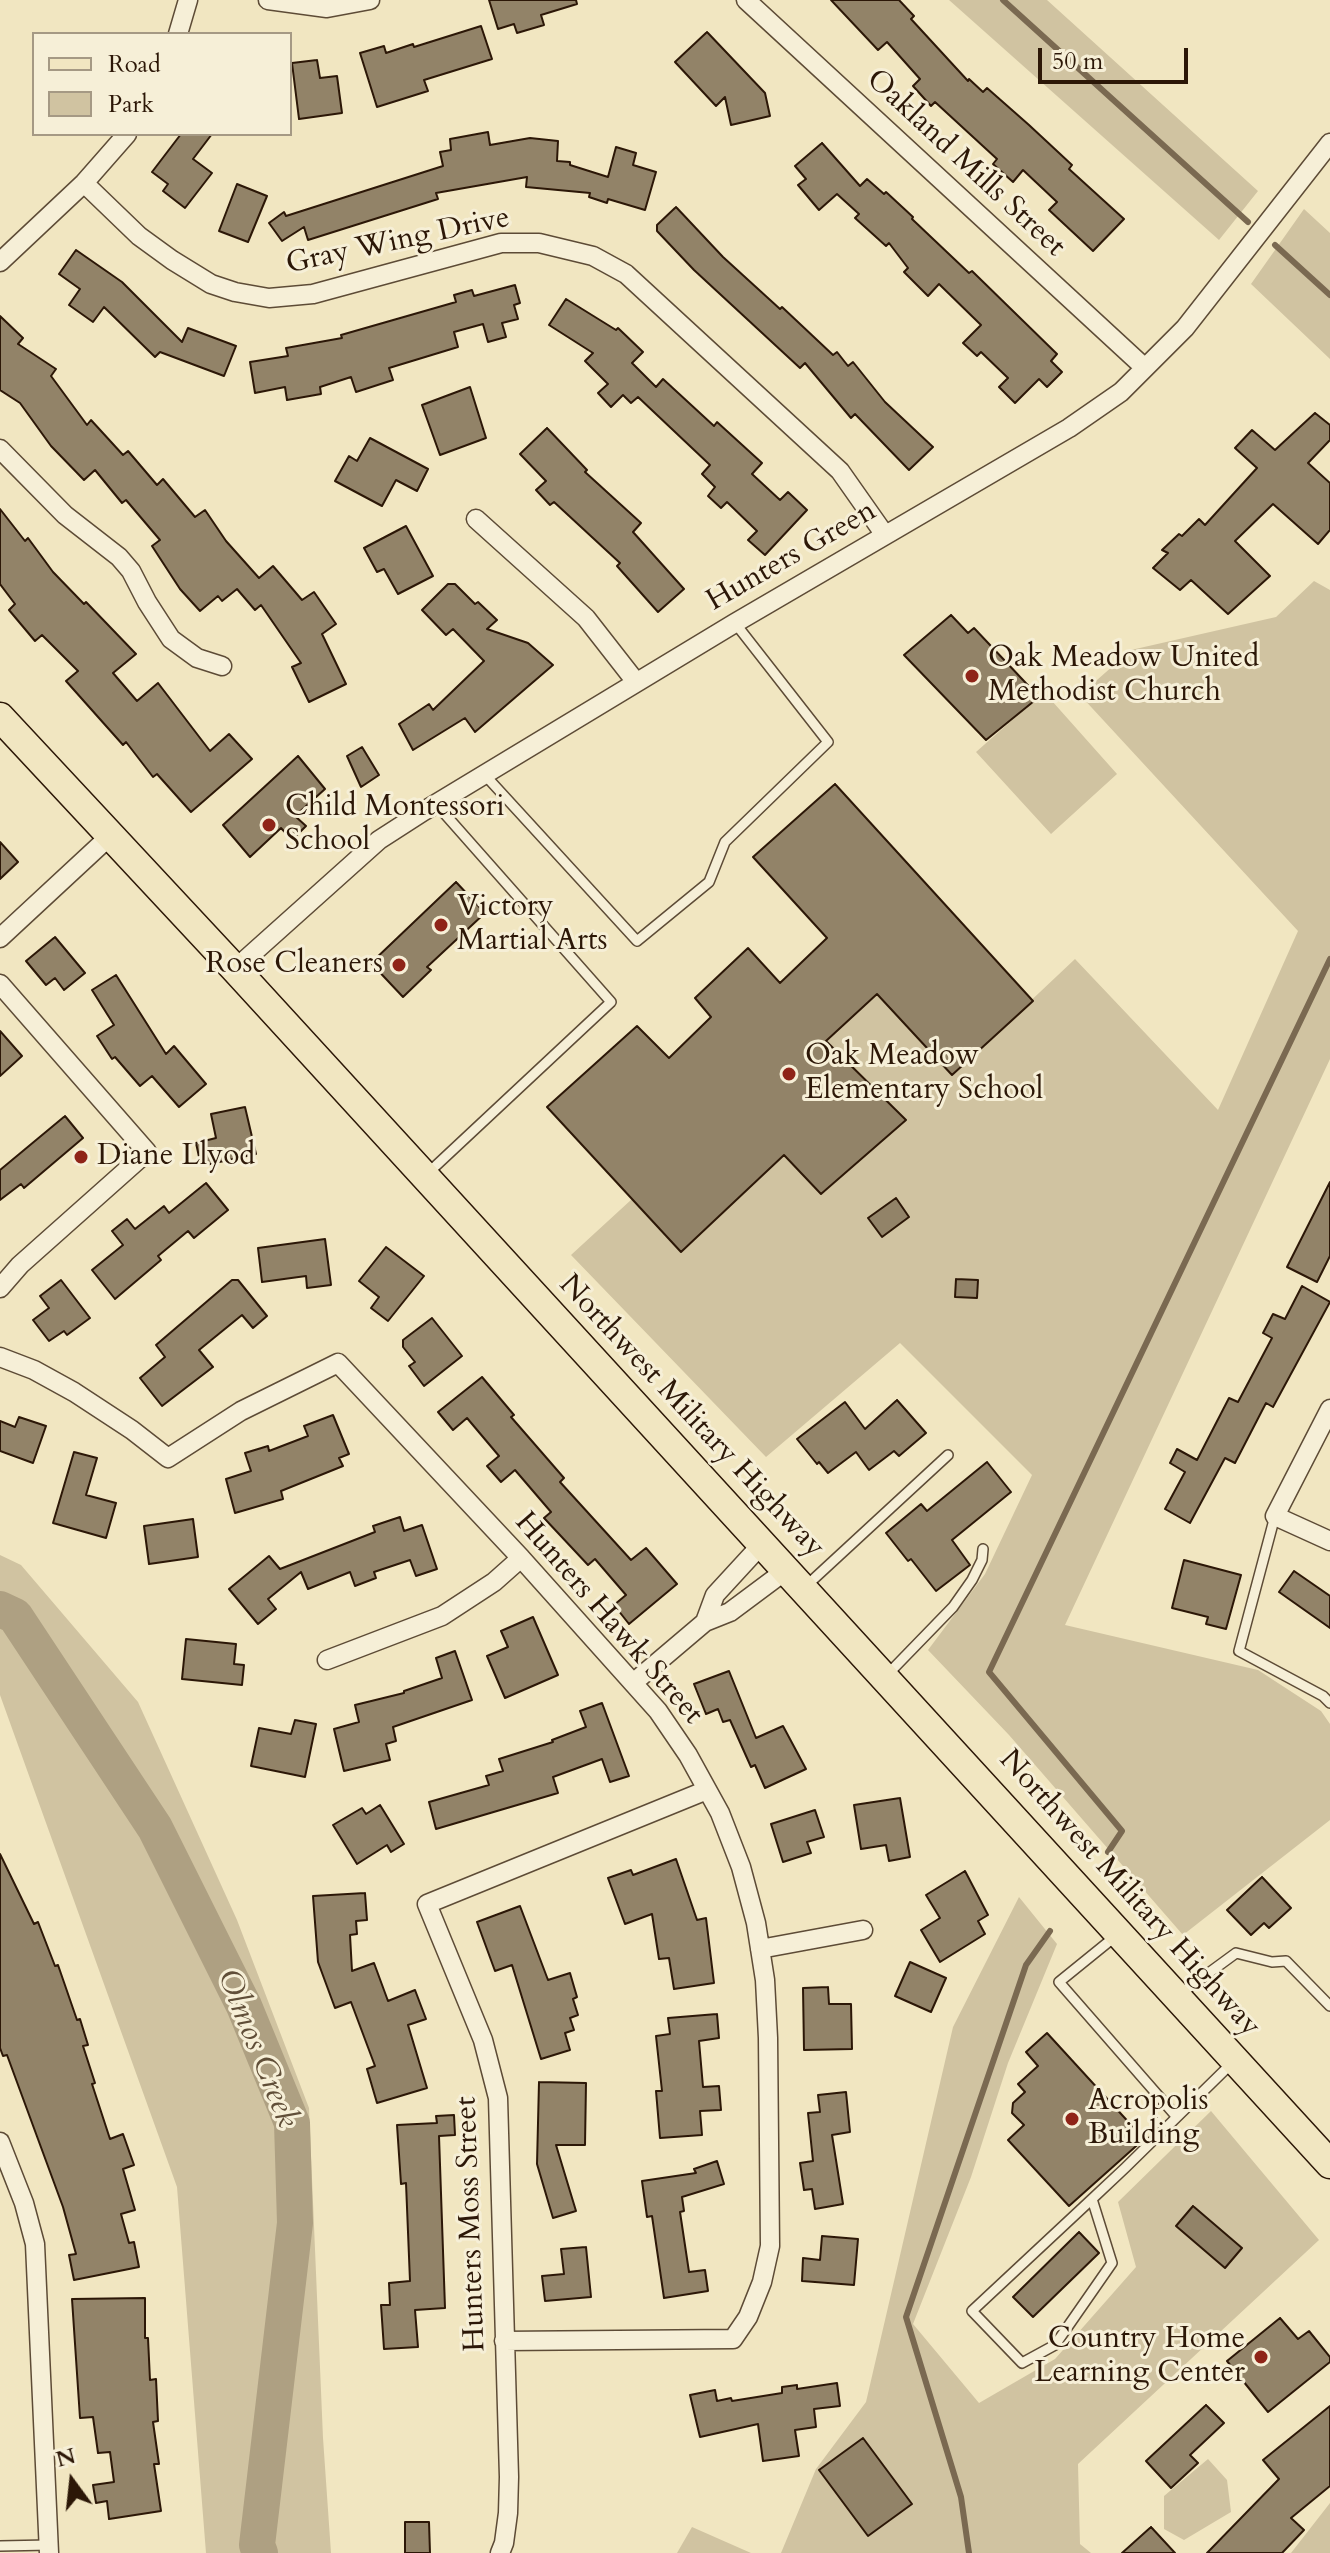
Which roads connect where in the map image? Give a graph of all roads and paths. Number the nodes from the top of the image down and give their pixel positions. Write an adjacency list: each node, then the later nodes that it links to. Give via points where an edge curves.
1 (188, 0): 5 (street)
2 (268, 0): 3 (street, via 327,8)
3 (370, 0)
4 (746, 0): 10 (street, Oakland Mills Street)
5 (179, 32)
6 (125, 136): 8 (street)
7 (1330, 143): 10 (street, Hunters Green, via 1185,328)
8 (84, 183): 9 (street); 13 (street, Gray Wing Drive, via 172,260 211,284 269,298 313,294 501,243 548,244 593,256 626,274 840,471)
9 (0, 262)
10 (1145, 368): 13 (street, Hunters Green, via 1069,428)
11 (0, 449): 15 (street, via 65,515 119,557 171,639 197,658)
12 (476, 519): 16 (street, via 577,609)
13 (885, 535): 14 (street, Hunters Green)
14 (735, 623): 16 (street, Hunters Green); 18 (lane, via 828,742 725,842 709,882 637,941)
15 (222, 666)
16 (636, 682): 18 (street, Hunters Green)
17 (0, 717): 20 (main road, Northwest Military Highway)
18 (484, 774): 19 (street, Hunters Green)
19 (436, 804): 22 (street, Hunters Green, via 379,840); 24 (lane, via 611,1002)
20 (110, 836): 21 (street); 22 (main road, Northwest Military Highway)
21 (0, 938)
22 (235, 969): 24 (main road, Northwest Military Highway)
23 (0, 984): 25 (street, via 147,1152)
24 (424, 1176): 31 (main road, Northwest Military Highway)
25 (0, 1288)
26 (0, 1357): 33 (street, Hunters Hawk Street, via 74,1392 168,1458 241,1411 338,1363)
27 (1330, 1409): 29 (street)
28 (948, 1455): 34 (lane)
29 (1275, 1516): 30 (street); 39 (lane, via 1239,1651)
30 (1330, 1541)
31 (761, 1545): 34 (main road, Northwest Military Highway); 35 (street, via 715,1595)
32 (983, 1549): 37 (lane, via 972,1580 953,1607)
33 (521, 1558): 36 (street, via 442,1616); 38 (street, Hunters Hawk Street)
34 (794, 1580): 35 (street); 37 (main road, Northwest Military Highway)
35 (705, 1622): 38 (street)
36 (327, 1660)
37 (885, 1677): 42 (main road, Northwest Military Highway)
38 (633, 1683): 40 (street, Hunters Hawk Street, via 658,1711)
39 (1330, 1703)
40 (707, 1790): 43 (street, Hunters Hawk Street, via 741,1867); 51 (street, Hunters Moss Street, via 427,1904 483,2040 498,2098)
41 (863, 1930): 43 (street)
42 (1120, 1933): 44 (main road, Northwest Military Highway); 47 (lane, via 1059,1982)
43 (760, 1949): 51 (street, Hunters Hawk Street, via 768,2038 770,2246 748,2317 733,2339)
44 (1177, 1996): 45 (lane, via 1236,1953 1286,1961); 46 (main road, Northwest Military Highway)
45 (1330, 2006)
46 (1235, 2059): 47 (lane); 49 (main road, Northwest Military Highway)
47 (1176, 2116): 50 (lane)
48 (0, 2142): 53 (street, via 35,2244)
49 (1330, 2164)
50 (1092, 2199): 50 (lane, via 972,2311 1022,2363 1055,2345 1112,2263)
51 (504, 2341): 54 (street, Hunters Moss Street, via 508,2513)
52 (0, 2546): 53 (lane)
53 (49, 2549)
54 (500, 2553)

